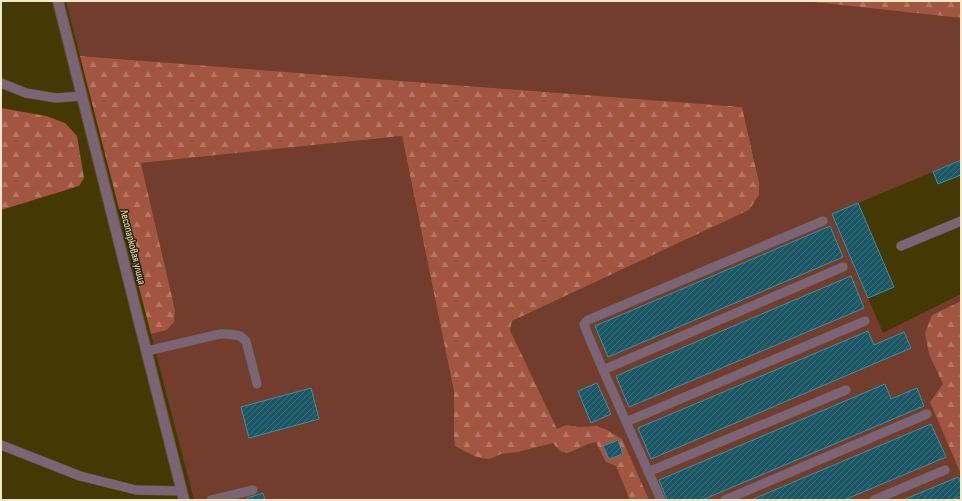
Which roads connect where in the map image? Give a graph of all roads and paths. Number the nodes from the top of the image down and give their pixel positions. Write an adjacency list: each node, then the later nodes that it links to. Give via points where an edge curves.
1 (58, 1): 3 (street, Лесопарковая улица)
2 (1, 83): 3 (lane, via 26,93 48,97)
3 (82, 96): 9 (street, Лесопарковая улица)
4 (822, 221): 10 (lane, via 588,320 584,324)
5 (961, 221): 6 (lane)
6 (901, 246)
7 (843, 267): 10 (lane)
8 (865, 321): 14 (lane)
9 (147, 351): 11 (lane, via 220,334 240,336 246,341); 19 (street, Лесопарковая улица)
10 (603, 370): 14 (lane)
11 (257, 384)
12 (846, 390): 17 (lane)
13 (927, 414): 22 (lane)
14 (626, 422): 17 (lane)
15 (1, 445): 19 (lane, via 80,476 136,490)
16 (945, 470): 23 (lane)
17 (648, 472): 21 (lane)
18 (253, 490): 20 (lane)
19 (183, 495)
20 (211, 500)
21 (661, 500)
22 (725, 500)
23 (874, 500)

